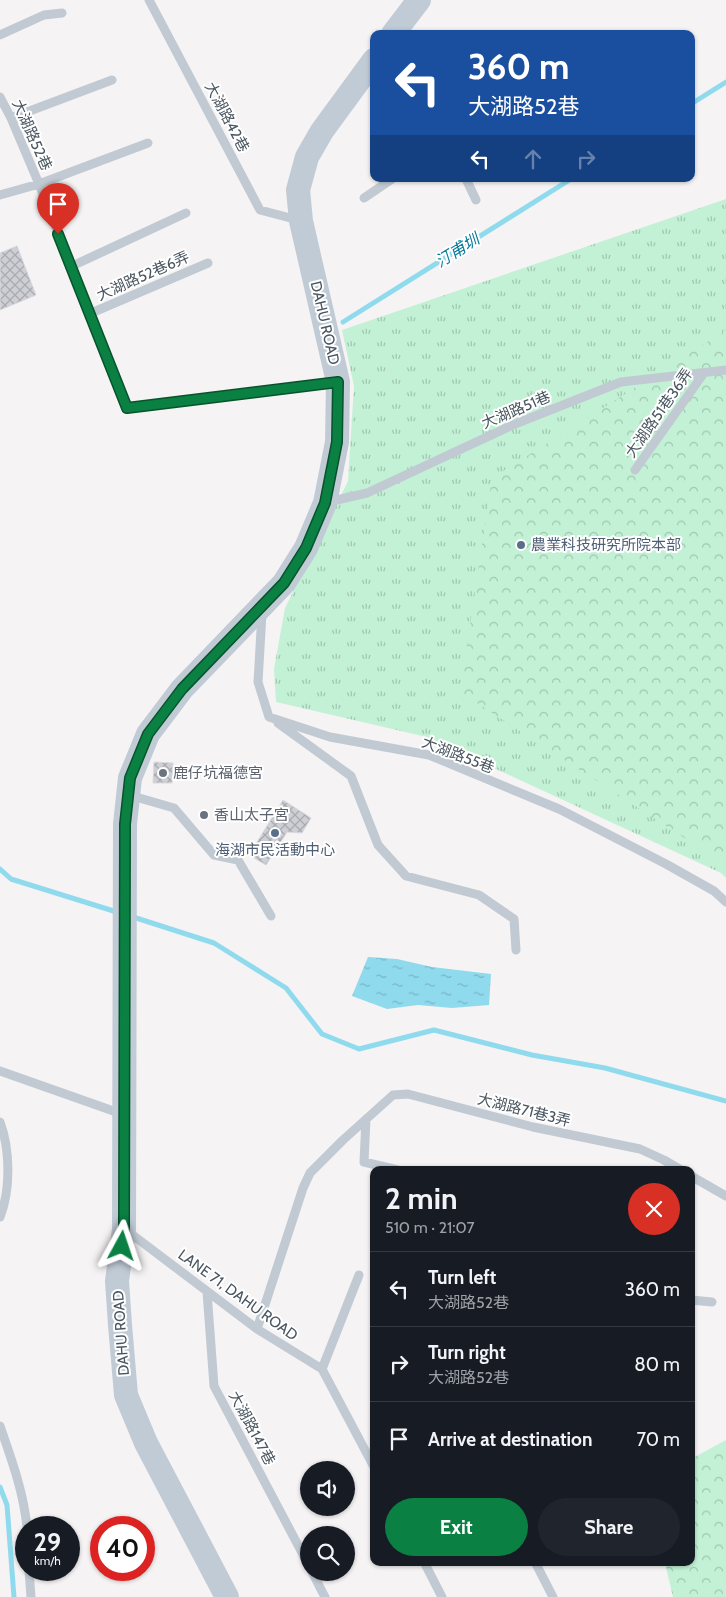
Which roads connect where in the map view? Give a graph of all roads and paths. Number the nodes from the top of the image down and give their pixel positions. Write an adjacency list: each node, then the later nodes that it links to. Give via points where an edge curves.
1 (149, 0): 18 (lane, 大湖路42巷, via 260,210)
2 (419, 0): 4 (street)
3 (62, 12): 5 (lane, via 44,15)
4 (396, 30)
5 (0, 35)
6 (370, 65): 18 (street, DAHU ROAD, via 307,157 298,190)
7 (112, 80): 9 (lane)
8 (0, 97): 9 (lane, 大湖路52巷)
9 (11, 118): 13 (lane, 大湖路52巷)
10 (148, 143): 13 (lane)
11 (388, 182): 15 (lane)
12 (467, 182): 16 (lane)
13 (38, 184): 14 (lane, 大湖路52巷); 20 (lane, 大湖路52巷)
14 (0, 196)
15 (364, 198)
16 (476, 200)
17 (186, 213): 20 (lane)
18 (301, 220): 24 (street, DAHU ROAD)
19 (208, 263): 21 (lane, 大湖路52巷6弄)
20 (70, 267): 21 (lane, 大湖路52巷)
21 (89, 314): 24 (lane, 大湖路52巷, via 127,408)
22 (726, 370): 23 (lane, 大湖路51巷)
23 (704, 372): 25 (lane, 大湖路51巷36弄); 26 (lane, 大湖路51巷, via 621,382 515,424 367,493)
24 (338, 382): 26 (street, DAHU ROAD, via 337,442)
25 (635, 470)
26 (325, 503): 27 (street, DAHU ROAD, via 306,548 284,583)
27 (263, 605): 28 (lane, via 258,682); 29 (street, DAHU ROAD, via 182,689 148,734 130,778)
28 (270, 717): 30 (lane, 大湖路55巷, via 330,737 429,755 559,809 674,868 714,891); 32 (lane, via 351,776 378,845 406,876 479,895 514,919)
29 (128, 795): 31 (lane, via 174,808 214,855 238,860); 34 (street, DAHU ROAD, via 125,824)
30 (726, 902)
31 (271, 916)
32 (516, 950)
33 (0, 1071): 34 (lane)
34 (125, 1115): 42 (street, DAHU ROAD)
35 (366, 1119): 37 (lane, via 364,1162); 38 (lane, 大湖路71巷3弄, via 393,1095 408,1094 533,1127 640,1150); 47 (lane, 大湖路71巷3弄, via 310,1173 302,1188)
36 (0, 1122): 41 (lane, via 5,1134 8,1166)
37 (381, 1166)
38 (674, 1166)
39 (695, 1178): 40 (lane)
40 (726, 1196)
41 (0, 1217)
42 (124, 1228): 44 (lane, LANE 71, DAHU ROAD); 58 (street, DAHU ROAD, via 118,1281 126,1395 146,1443)
43 (359, 1275): 48 (lane)
44 (207, 1292): 47 (lane, LANE 71, DAHU ROAD); 52 (lane, 大湖路147巷, via 214,1386)
45 (695, 1300): 46 (lane)
46 (712, 1302)
47 (257, 1330): 48 (lane, LANE 71, DAHU ROAD)
48 (322, 1369): 50 (lane)
49 (0, 1426): 51 (lane)
50 (370, 1459)
51 (26, 1516)
52 (300, 1549)
53 (426, 1566): 60 (lane)
54 (537, 1566): 61 (lane)
55 (30, 1581): 57 (lane)
56 (317, 1581): 59 (lane)
57 (31, 1597)
58 (227, 1597)
59 (325, 1597)
60 (442, 1597)
61 (553, 1597)

